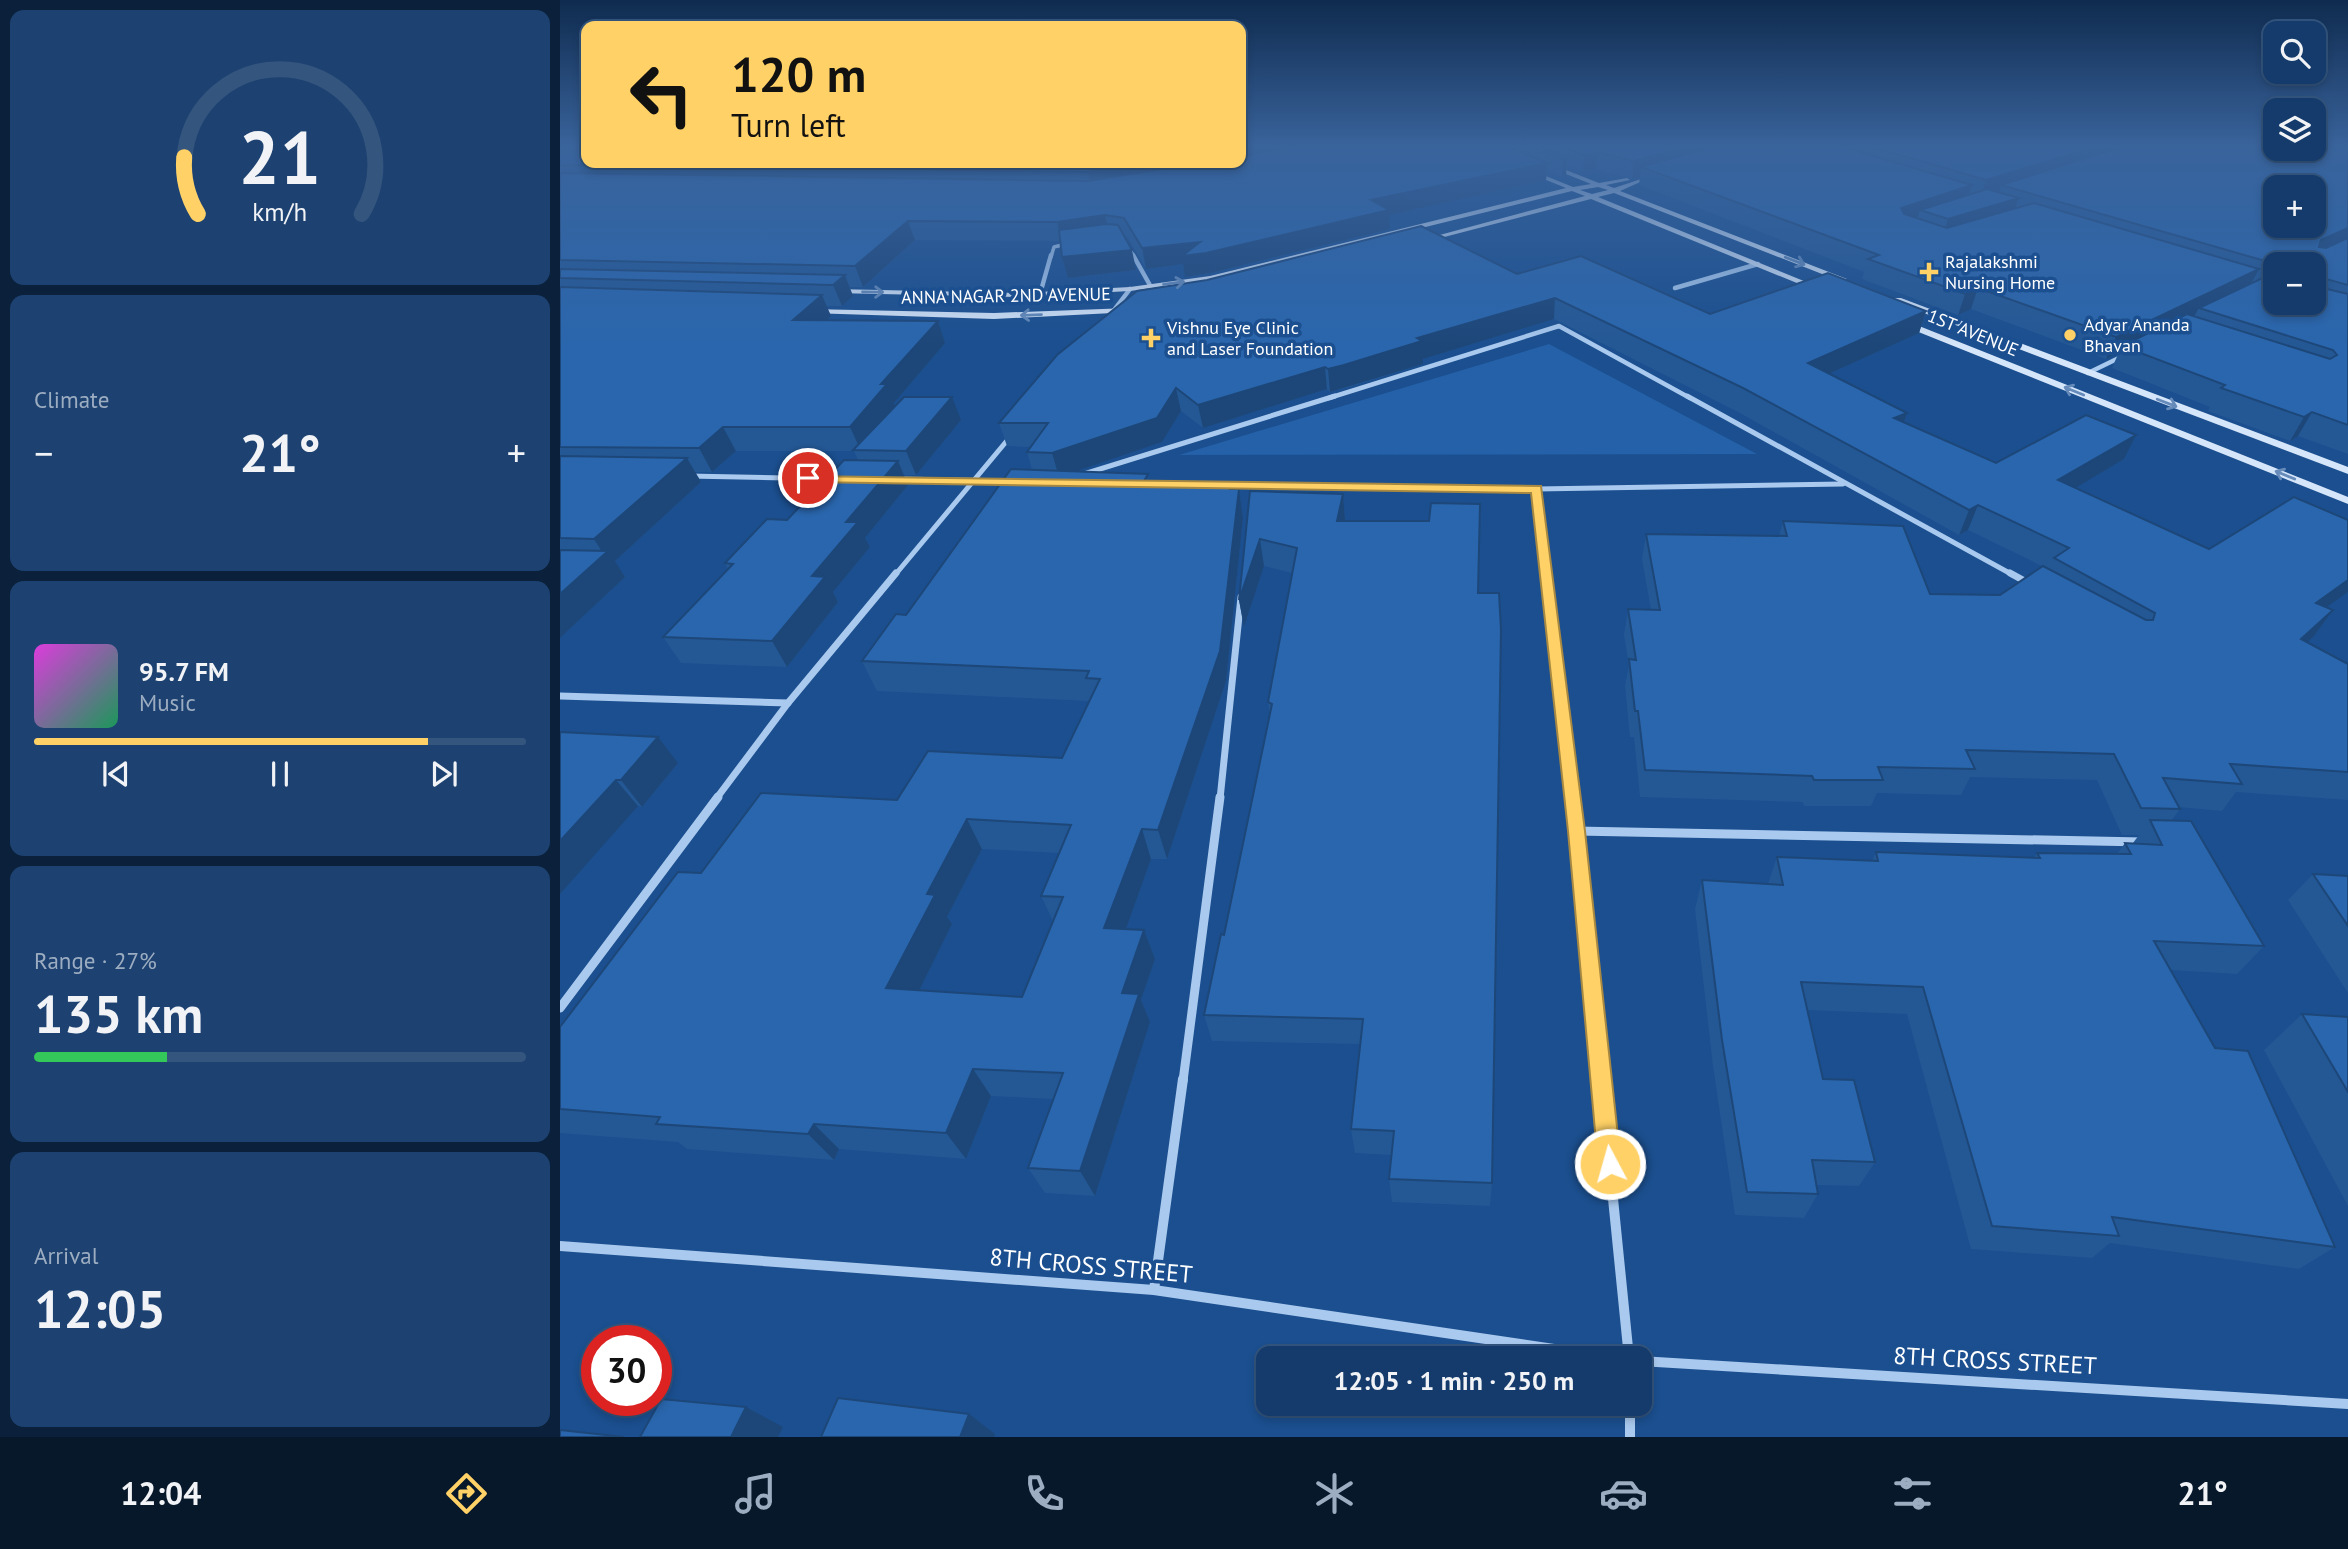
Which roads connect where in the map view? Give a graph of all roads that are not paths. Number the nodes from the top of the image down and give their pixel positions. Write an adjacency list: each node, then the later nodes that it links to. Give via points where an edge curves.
1 (1477, 212): 10 (main road, ANNA NAGAR 2ND AVENUE, one-way to 1, via 1210,278)
2 (1532, 212): 5 (main road)
3 (1629, 212): 8 (main road)
4 (1668, 212): 9 (main road, one-way to 9)
5 (1420, 241)
6 (1125, 242): 10 (street)
7 (1071, 243): 15 (street, via 1054,247)
8 (1758, 264): 11 (street); 13 (main road)
9 (1857, 285)
10 (1151, 286): 12 (main road, ANNA NAGAR 2ND AVENUE)
11 (1675, 288)
12 (1130, 289): 15 (main road, ANNA NAGAR 2ND AVENUE); 19 (street)
13 (1822, 290)
14 (825, 291): 15 (main road, ANNA NAGAR 2ND AVENUE, one-way to 15)
15 (1040, 294)
16 (1882, 294): 23 (main road, 1ST AVENUE)
17 (1137, 309): 19 (main road, ANNA NAGAR 2ND AVENUE)
18 (804, 311): 19 (main road, ANNA NAGAR 2ND AVENUE, one-way to 18, via 994,316)
19 (1112, 313): 21 (street)
20 (1899, 320): 37 (main road, 1ST AVENUE, one-way to 20)
21 (1104, 323)
22 (2133, 352): 23 (street)
23 (2088, 373): 25 (main road, 1ST AVENUE, one-way to 25)
24 (1017, 428): 30 (street)
25 (2348, 471)
26 (684, 476): 28 (street)
27 (1072, 478): 33 (street, via 1559,326)
28 (836, 479)
29 (891, 479): 30 (street)
30 (974, 481): 31 (street); 41 (street)
31 (1023, 481)
32 (1212, 484): 34 (street)
33 (1843, 484): 35 (street); 39 (street)
34 (1252, 485): 35 (street); 36 (street)
35 (1537, 489): 42 (street)
36 (1251, 498)
37 (2348, 501)
38 (1242, 580): 46 (street, via 1213,865)
39 (2042, 591)
40 (560, 696): 41 (street)
41 (788, 703): 44 (street)
42 (1576, 831): 43 (street); 48 (street)
43 (2158, 842)
44 (560, 1008)
45 (560, 1246): 46 (street, 8TH CROSS STREET)
46 (1154, 1290): 47 (street, 8TH CROSS STREET)
47 (1534, 1346)
48 (1628, 1346)
49 (1652, 1362): 50 (street, 8TH CROSS STREET)
50 (2348, 1404)
51 (1630, 1416): 52 (street)
52 (1630, 1437)

